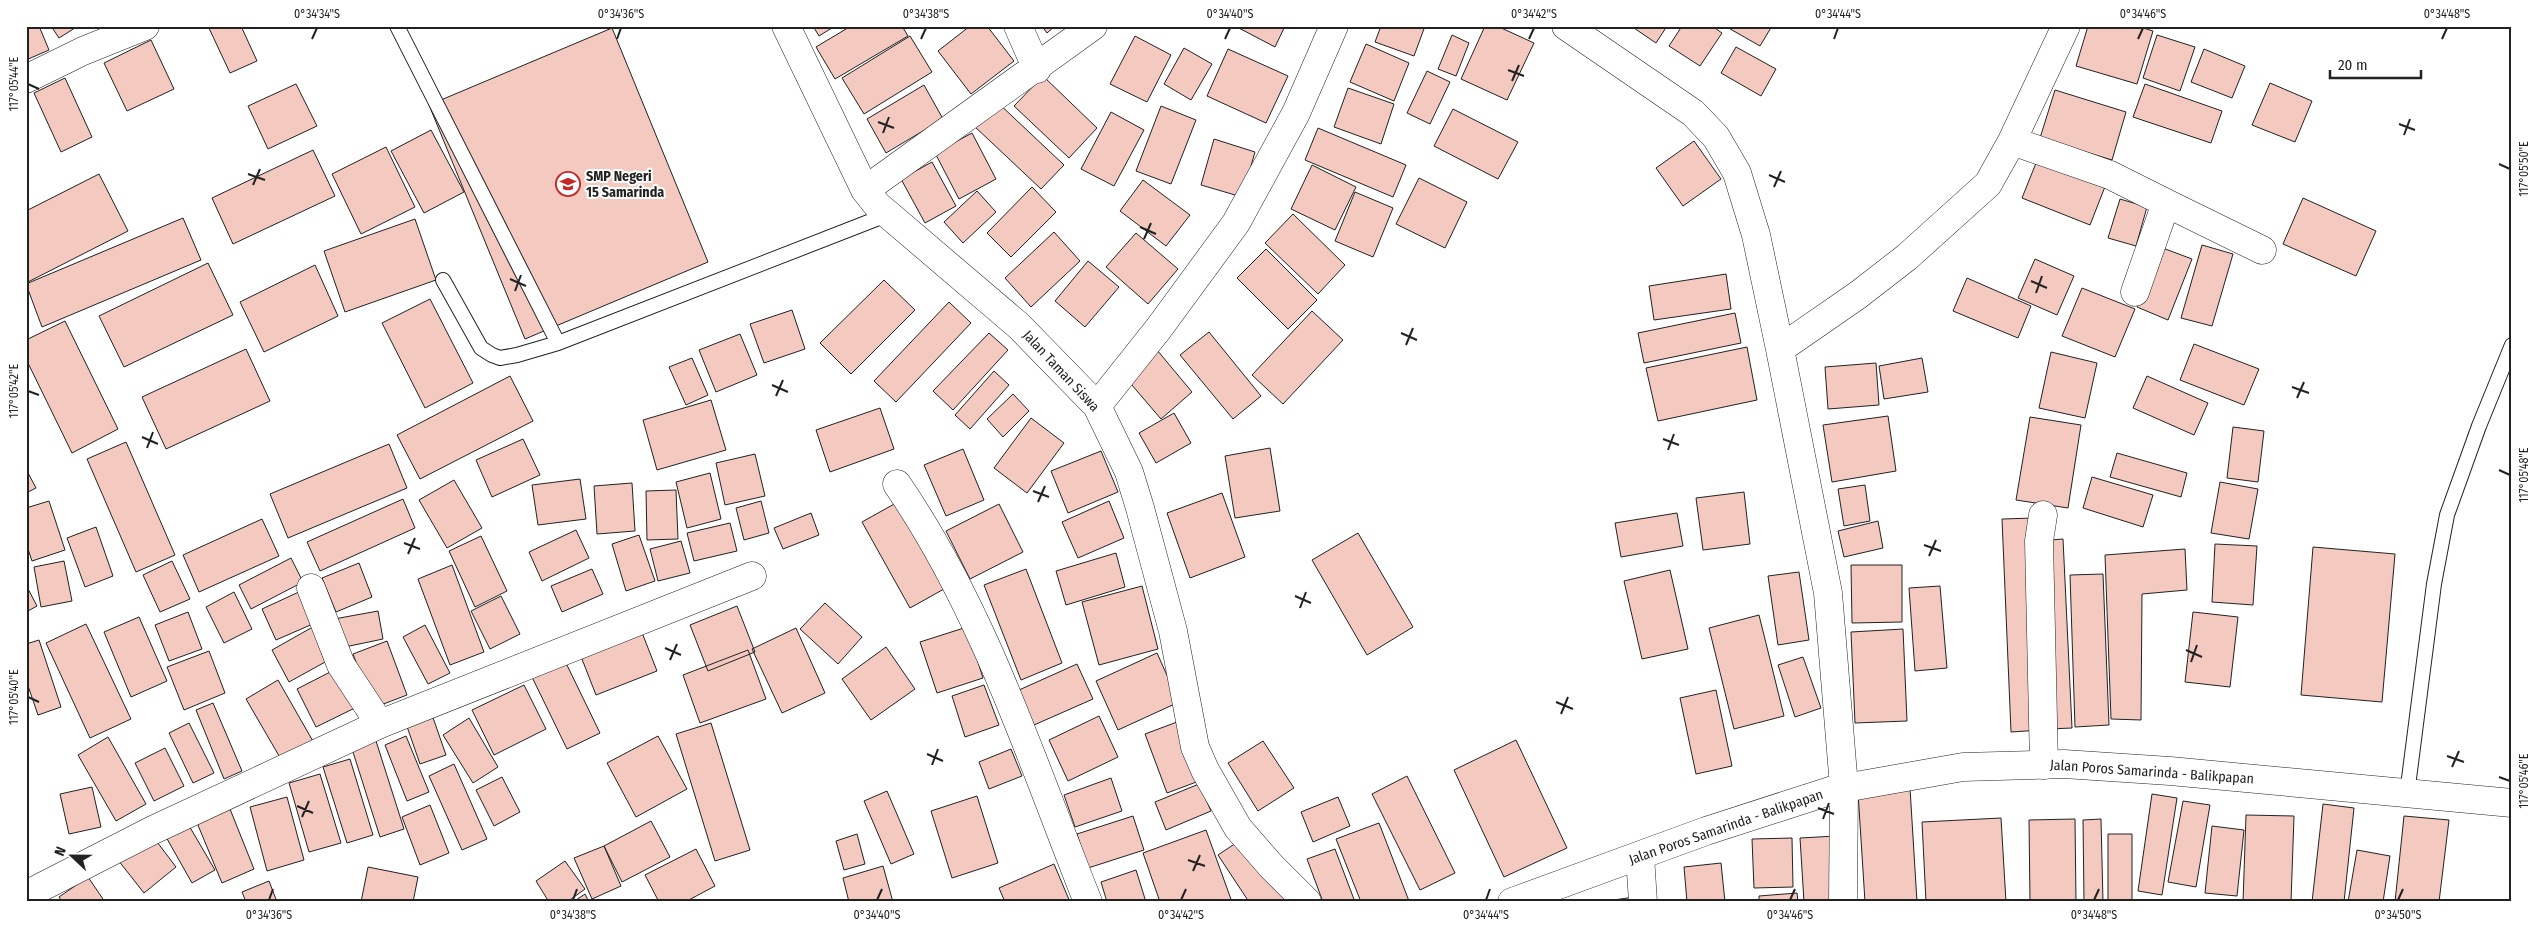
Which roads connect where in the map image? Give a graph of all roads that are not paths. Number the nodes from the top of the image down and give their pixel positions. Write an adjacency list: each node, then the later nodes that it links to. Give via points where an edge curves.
1 (145, 26): 10 (main road)
2 (397, 26): 18 (lane)
3 (786, 26): 12 (main road, Jalan Taman Siswa)
4 (1018, 26): 9 (main road)
5 (1093, 26): 9 (main road)
6 (1334, 26): 21 (main road, via 1296,113 1236,223)
7 (2066, 26): 11 (main road)
8 (1576, 29): 20 (main road, via 1692,114 1728,154 1738,173 1756,235)
9 (1037, 69): 12 (main road)
10 (26, 79)
11 (2012, 141): 13 (main road, via 2110,175); 20 (main road, via 1988,184 1907,258)
12 (865, 190): 14 (main road, Jalan Taman Siswa)
13 (2166, 203): 15 (main road); 17 (main road)
14 (889, 214): 18 (lane); 21 (main road, Jalan Taman Siswa, via 1019,326)
15 (2262, 250)
16 (443, 280): 18 (lane, via 482,348 492,355 500,358 517,356)
17 (2135, 292)
18 (558, 343)
19 (2512, 345): 29 (lane, via 2447,515 2434,584)
20 (1780, 349): 28 (main road, via 1828,593)
21 (1097, 406): 34 (main road, Jalan Taman Siswa, via 1129,472 1140,508 1173,632 1195,747 1238,828)
22 (897, 484): 33 (main road, via 924,522 984,640)
23 (2043, 515): 27 (main road, via 2039,541)
24 (752, 576): 26 (main road)
25 (311, 588): 26 (main road, via 342,665)
26 (380, 724): 32 (main road, via 153,830)
27 (2044, 765): 28 (main road, Jalan Poros Samarinda - Balikpapan, via 1962,767); 29 (main road, Jalan Poros Samarinda - Balikpapan, via 2170,771)
28 (1844, 787): 31 (main road, Jalan Poros Samarinda - Balikpapan, via 1706,831); 37 (main road)
29 (2407, 794): 30 (main road, Jalan Poros Samarinda - Balikpapan)
30 (2512, 803)
31 (1640, 856): 35 (main road, Jalan Poros Samarinda - Balikpapan); 36 (main road)
32 (26, 895)
33 (1088, 902)
34 (1307, 902)
35 (1512, 902)
36 (1643, 902)
37 (1843, 902)

